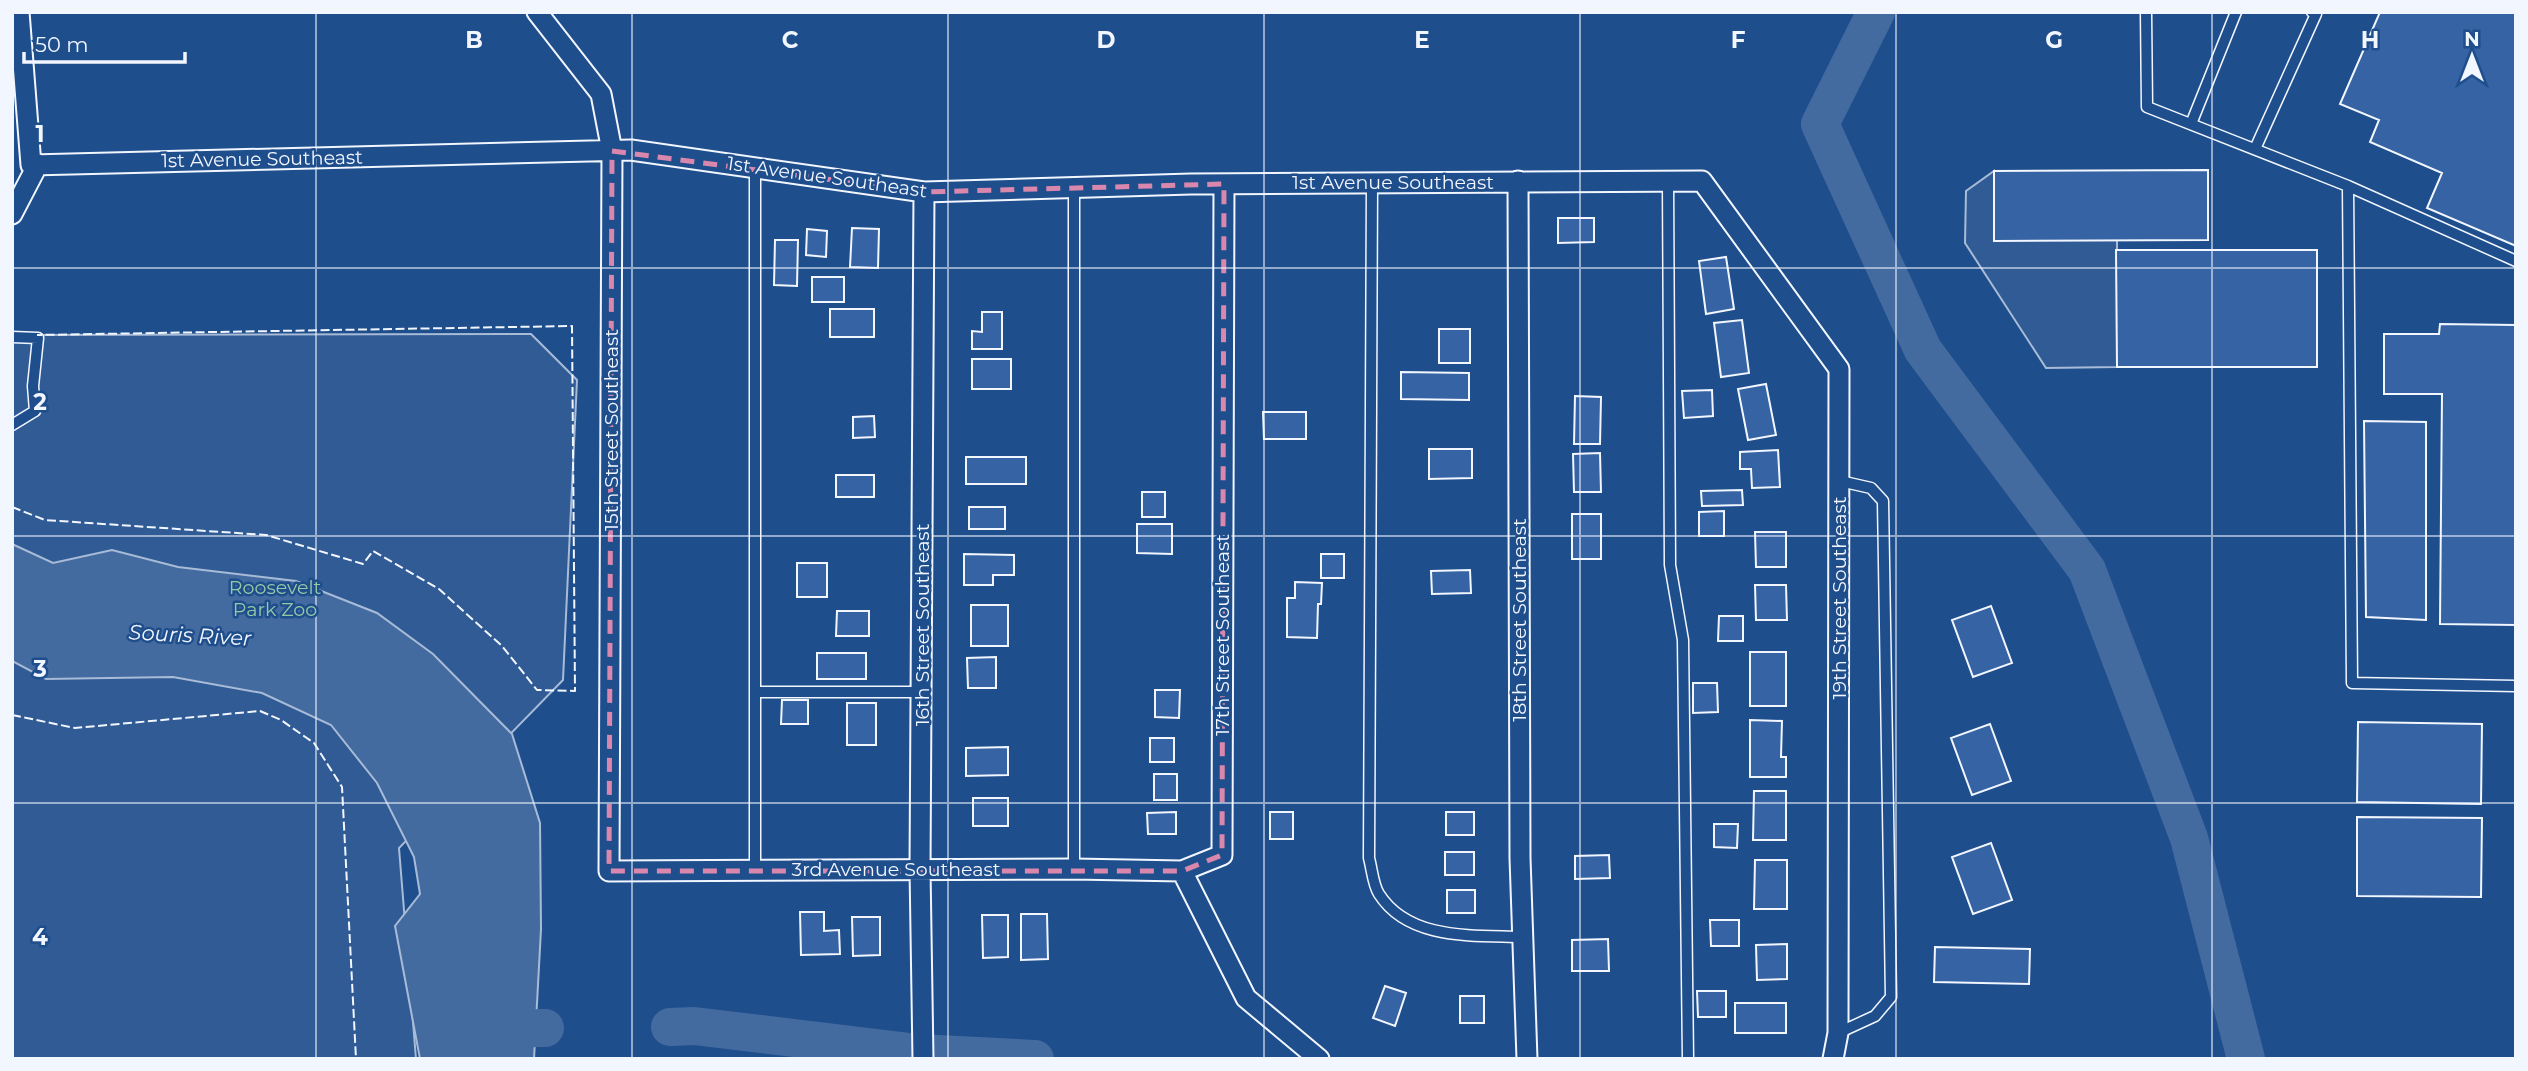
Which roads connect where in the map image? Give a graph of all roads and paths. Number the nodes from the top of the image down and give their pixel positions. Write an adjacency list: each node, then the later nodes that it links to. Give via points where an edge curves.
1 (19, 12): 9 (street, via 31,164)
2 (537, 12): 8 (street, 15th Street Southeast, via 601,94)
3 (2146, 12): 6 (lane, via 2147,107)
4 (2236, 12): 6 (lane)
5 (2312, 12): 7 (lane, via 2316,14)
6 (2191, 124): 7 (lane)
7 (2255, 149): 16 (lane)
8 (612, 151): 9 (street, 1st Avenue Southeast); 10 (street, 1st Avenue Southeast); 30 (street, 15th Street Southeast)
9 (38, 164): 19 (street)
10 (755, 167): 18 (street, 1st Avenue Southeast); 25 (lane)
11 (1518, 181): 12 (street, 1st Avenue Southeast); 14 (street, 1st Avenue Southeast); 32 (street, 18th Street Southeast)
12 (1668, 181): 13 (street, 1st Avenue Southeast); 37 (lane, via 1670,565 1683,640)
13 (1702, 181): 23 (street, 19th Street Southeast, via 1839,369)
14 (1372, 182): 15 (street, 1st Avenue Southeast); 32 (lane, via 1369,858 1378,894 1406,922 1443,933)
15 (1224, 184): 17 (street, 1st Avenue Southeast); 31 (street, 17th Street Southeast, via 1222,855)
16 (2348, 186): 20 (lane); 24 (lane, via 2352,683)
17 (1074, 187): 18 (street, 1st Avenue Southeast); 28 (lane)
18 (924, 192): 26 (street, 16th Street Southeast)
19 (12, 214)
20 (2516, 261)
21 (12, 337): 22 (lane, via 38,338 33,386 36,411)
22 (12, 425)
23 (1840, 481): 33 (street, 19th Street Southeast); 33 (lane, via 1871,488 1883,501 1891,997 1875,1016)
24 (2516, 686)
25 (755, 692): 26 (lane); 29 (lane)
26 (921, 692): 27 (street, 16th Street Southeast)
27 (920, 869): 28 (street, 3rd Avenue Southeast); 29 (street, 3rd Avenue Southeast); 34 (street, 16th Street Southeast)
28 (1074, 869): 31 (street, 3rd Avenue Southeast)
29 (755, 870): 30 (street, 3rd Avenue Southeast)
30 (610, 871)
31 (1182, 872): 35 (street, via 1246,998)
32 (1522, 937): 36 (street, 18th Street Southeast)
33 (1838, 1033): 38 (street, 19th Street Southeast)
34 (923, 1059)
35 (1319, 1059)
36 (1527, 1059)
37 (1688, 1059)
38 (1833, 1059)

